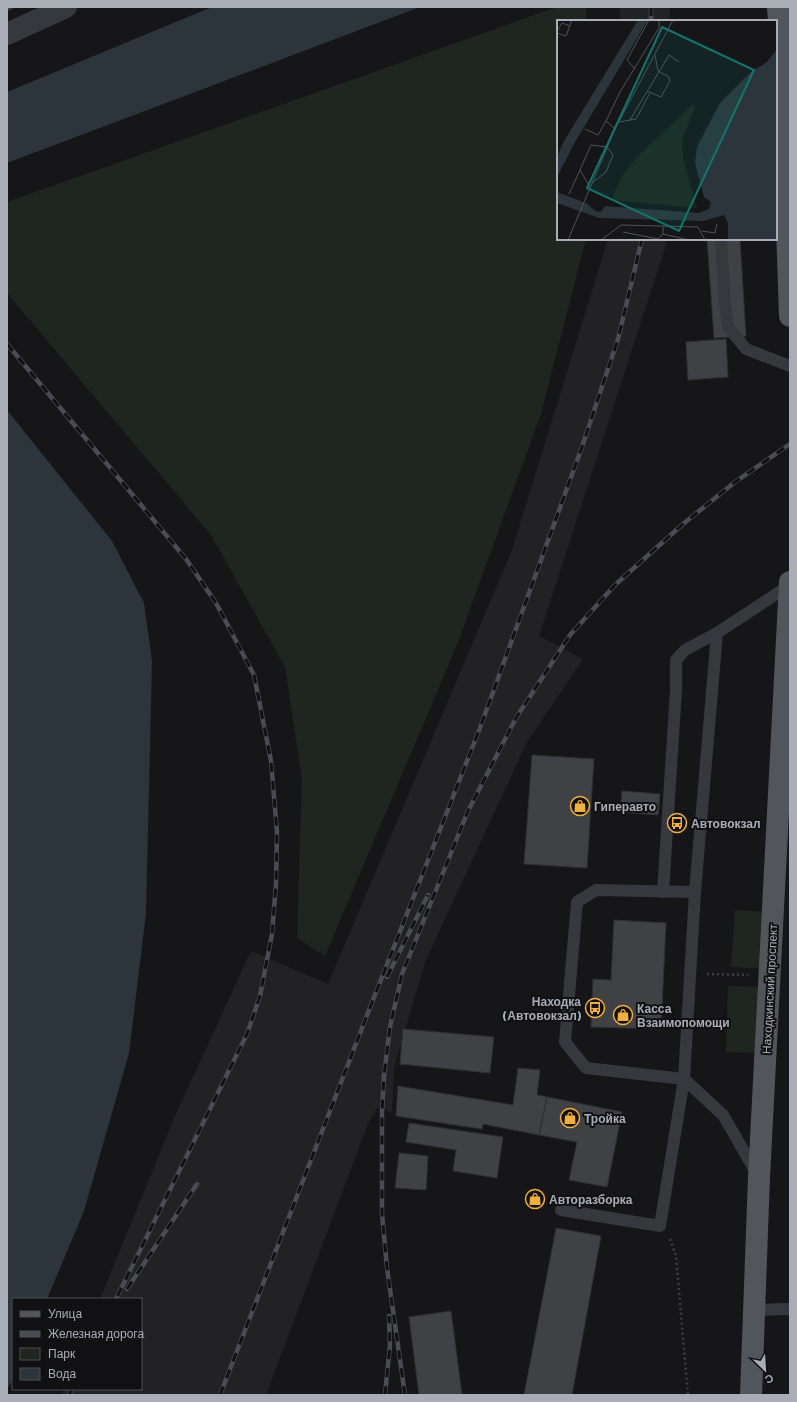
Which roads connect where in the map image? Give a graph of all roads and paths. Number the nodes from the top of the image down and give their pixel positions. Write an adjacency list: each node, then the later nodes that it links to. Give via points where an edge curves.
1 (66, 7): 3 (street)
2 (783, 20): 4 (main road)
3 (7, 34)
4 (779, 54): 6 (main road)
5 (721, 240): 7 (lane, via 728,327 746,349)
6 (790, 316)
7 (790, 366)
8 (790, 582): 9 (main road, Находкинский проспект)
9 (790, 586): 10 (lane); 14 (main road, Находкинский проспект)
10 (717, 633): 11 (lane, via 685,650 676,660); 12 (lane)
11 (663, 892): 12 (lane); 15 (lane, via 596,890 578,902 565,1042 586,1068)
12 (695, 892): 13 (lane)
13 (690, 974): 14 (path); 15 (lane)
14 (770, 975): 16 (main road, Находкинский проспект)
15 (684, 1079): 16 (lane, via 722,1115); 18 (lane)
16 (759, 1177): 20 (main road, Находкинский проспект)
17 (561, 1210): 18 (lane)
18 (660, 1226): 21 (path, via 669,1238 676,1256)
19 (790, 1309): 20 (lane)
20 (755, 1310): 22 (main road, Находкинский проспект)
21 (688, 1395)
22 (751, 1395)

